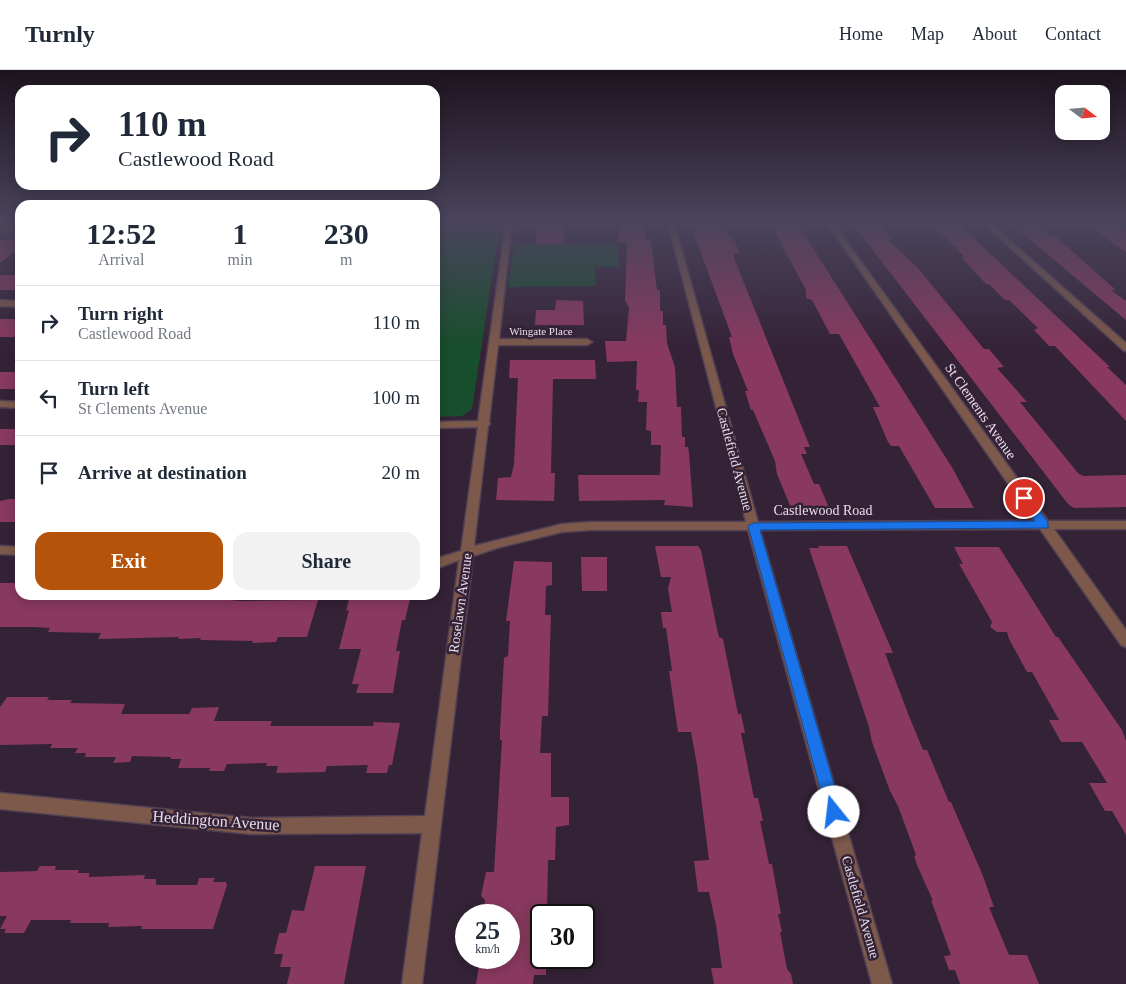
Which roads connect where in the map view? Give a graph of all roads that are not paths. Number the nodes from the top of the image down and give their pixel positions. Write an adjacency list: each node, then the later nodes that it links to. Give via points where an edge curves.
1 (504, 266): 7 (street, Roselawn Avenue)
2 (683, 266): 16 (street, Castlefield Avenue)
3 (860, 266): 14 (street, St Clements Avenue)
4 (1034, 266): 9 (street)
5 (0, 303): 6 (street)
6 (15, 304)
7 (494, 342): 8 (street, Wingate Place); 12 (street, Roselawn Avenue)
8 (587, 342)
9 (1126, 348)
10 (0, 404): 11 (street)
11 (15, 405)
12 (485, 424): 13 (street); 19 (street, Roselawn Avenue)
13 (440, 425)
14 (1044, 525): 15 (street, Castlewood Road); 16 (street, Castlewood Road); 21 (street, St Clements Avenue)
15 (1126, 525)
16 (754, 526): 19 (street, Castlewood Road, via 562,528); 25 (street, Castlefield Avenue)
17 (0, 550): 18 (street)
18 (15, 551)
19 (467, 552): 20 (street, Castlewood Road); 23 (street, Roselawn Avenue)
20 (440, 562)
21 (1126, 640)
22 (0, 801): 23 (street, Heddington Avenue, via 251,826)
23 (432, 824): 24 (street, Roselawn Avenue)
24 (412, 984)
25 (882, 984)

